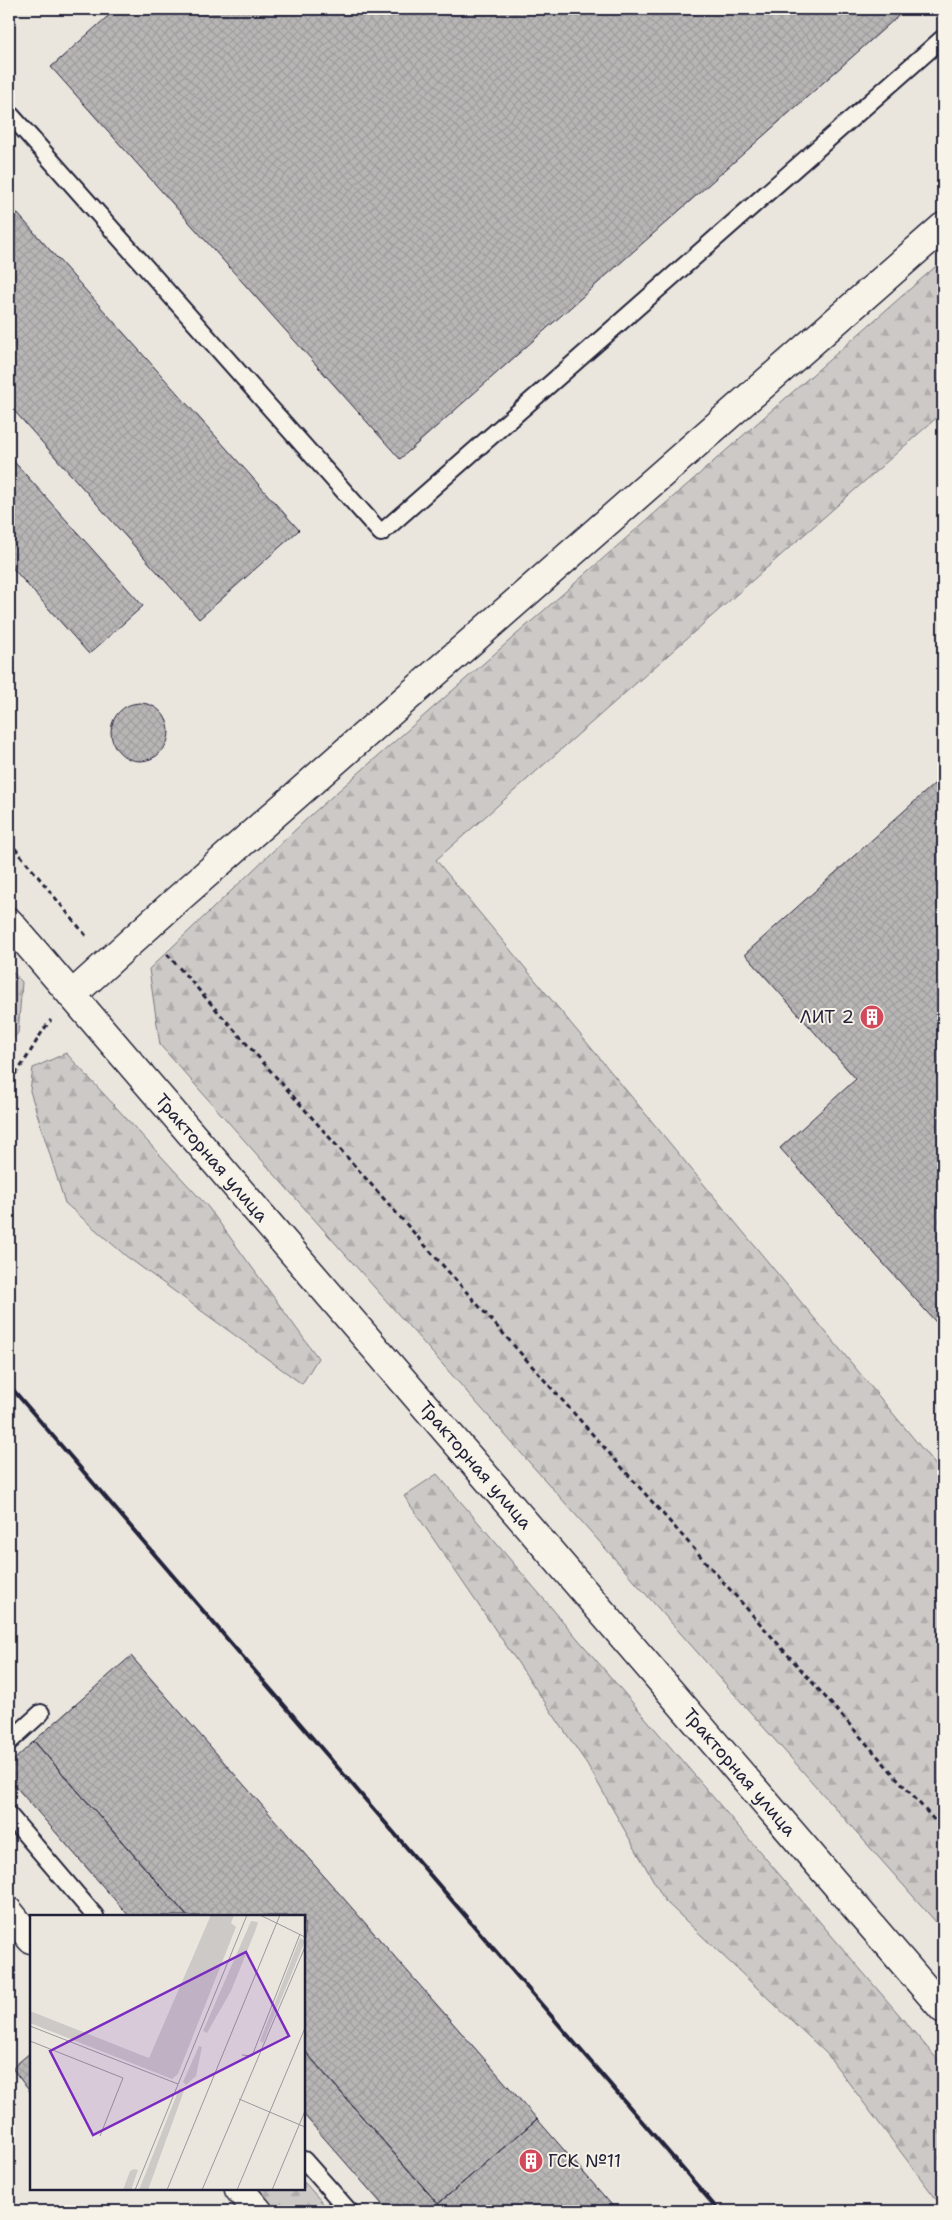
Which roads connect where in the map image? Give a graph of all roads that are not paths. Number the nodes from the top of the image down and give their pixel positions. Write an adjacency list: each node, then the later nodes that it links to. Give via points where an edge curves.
1 (943, 38): 2 (lane, via 381,534)
2 (9, 113)
3 (943, 227): 5 (street)
4 (9, 922): 5 (street, Тракторная улица)
5 (72, 995): 12 (street, Тракторная улица)
6 (40, 1712): 7 (lane)
7 (9, 1742)
8 (9, 1815): 10 (lane)
9 (9, 1912): 11 (street)
10 (95, 1915)
11 (30, 1938)
12 (943, 2009)
13 (305, 2161): 16 (lane)
14 (240, 2190): 15 (street)
15 (258, 2211)
16 (349, 2211)

